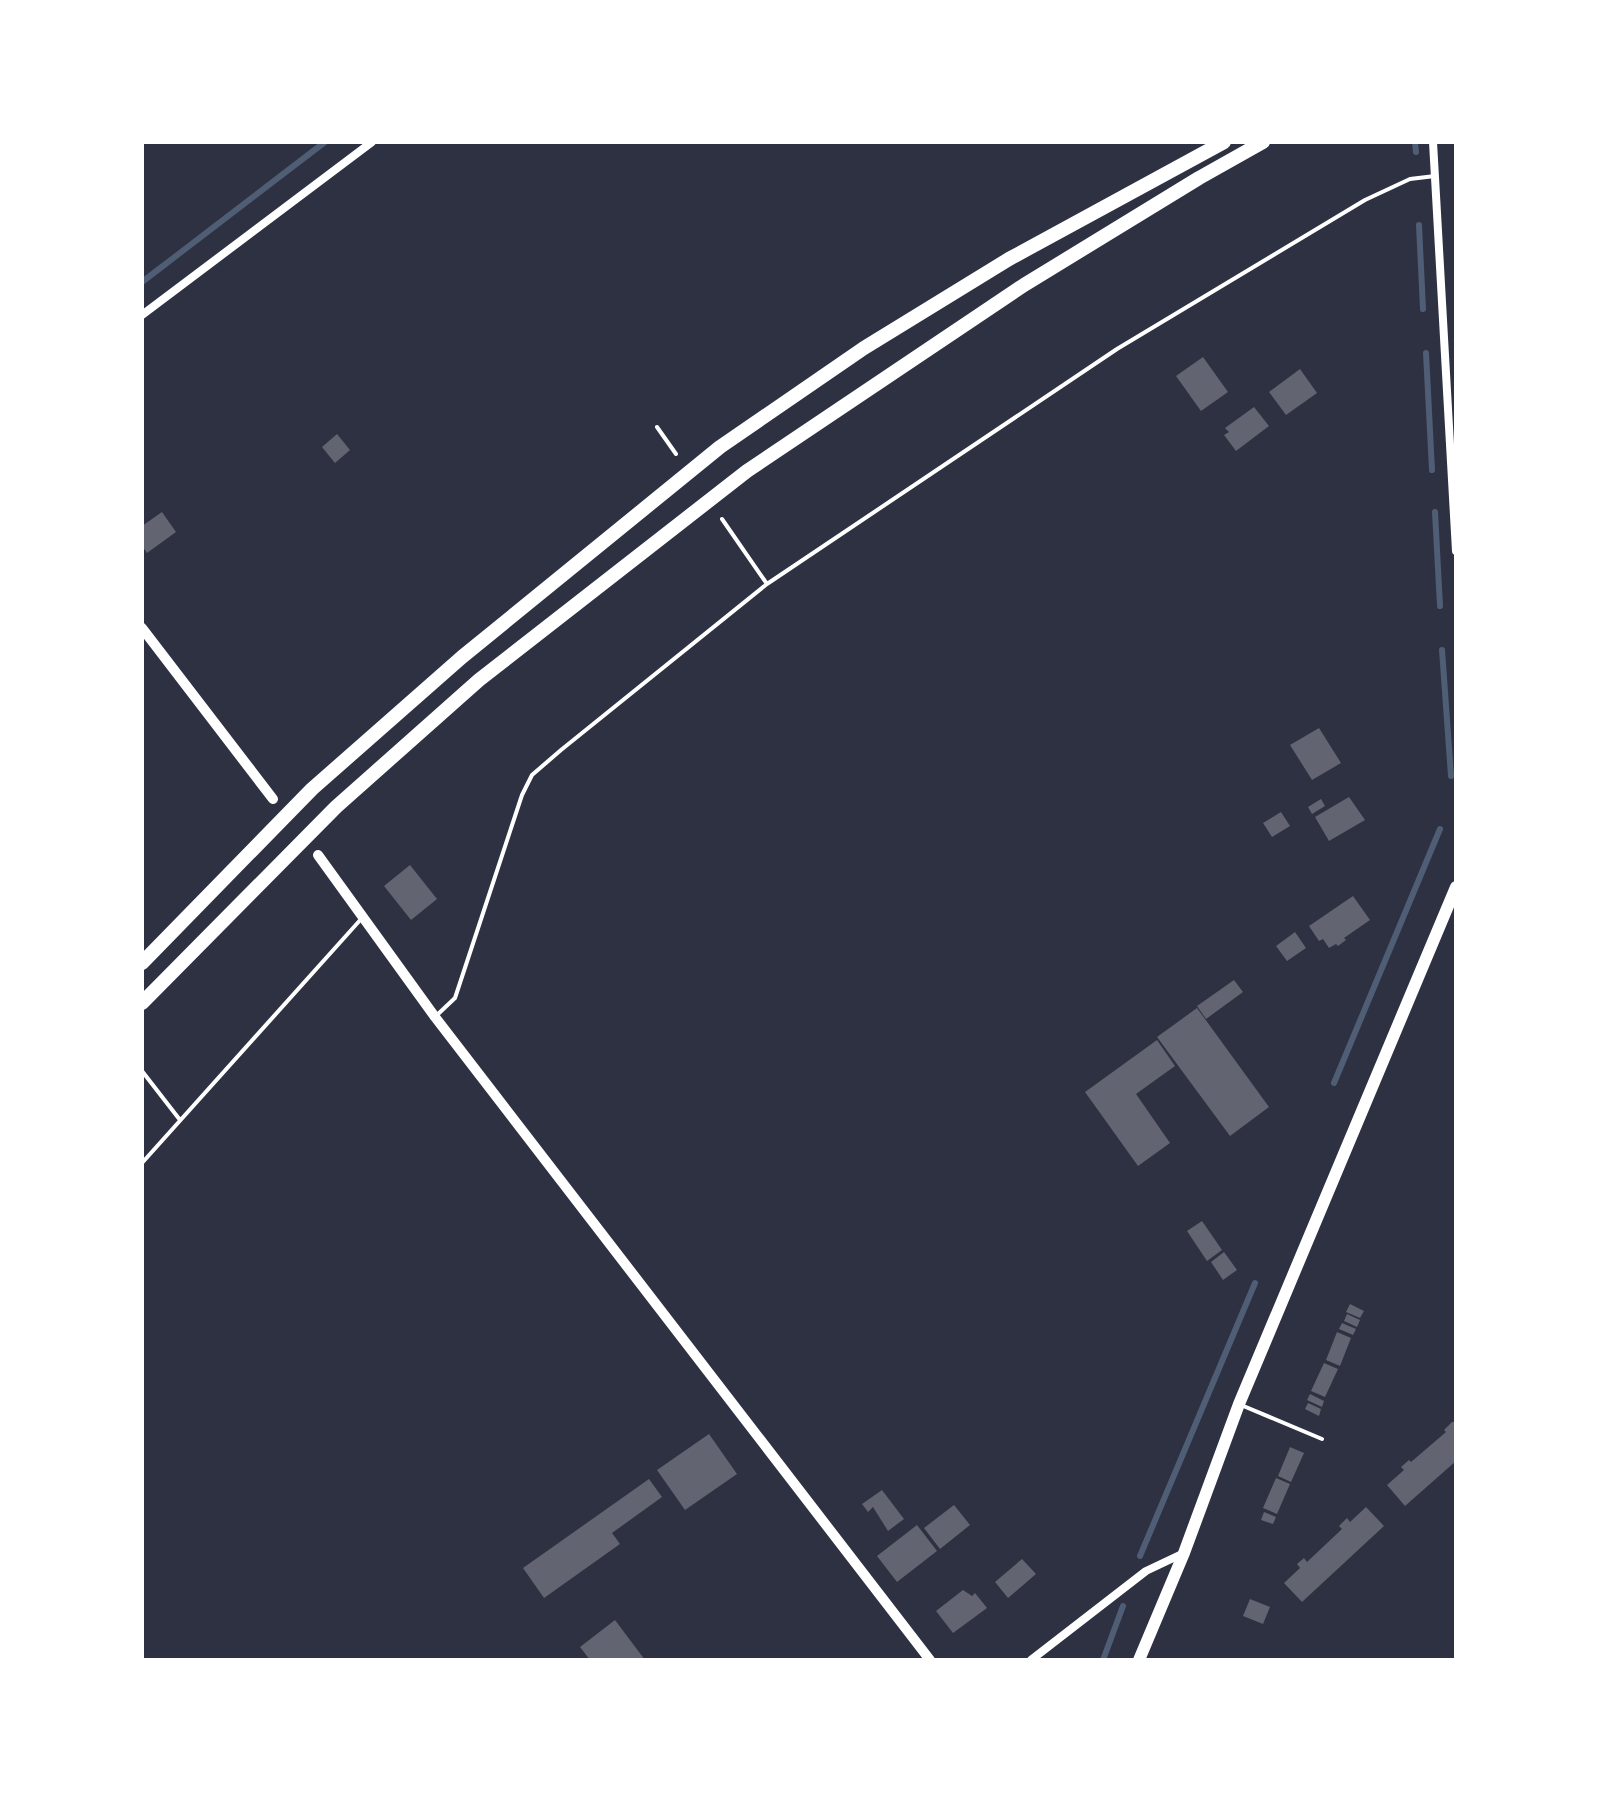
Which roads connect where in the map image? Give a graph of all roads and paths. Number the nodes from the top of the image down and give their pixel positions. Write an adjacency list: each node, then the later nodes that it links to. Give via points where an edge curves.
1 (372, 142): 6 (street)
2 (1224, 142): 17 (highway, via 1009,259 864,348 720,447 462,657 312,789)
3 (1263, 142): 18 (highway, via 1024,285 747,471 479,680 336,807)
4 (1433, 142): 5 (street)
5 (1435, 176): 10 (street); 11 (lane, via 1410,179 1365,200 1117,349)
6 (142, 315)
7 (657, 427): 8 (lane)
8 (676, 454)
9 (722, 519): 11 (lane)
10 (1456, 551)
11 (767, 584): 19 (lane, via 532,775 455,998)
12 (142, 628): 13 (street)
13 (273, 799)
14 (318, 855): 16 (street)
15 (1456, 887): 23 (main road)
16 (362, 917): 19 (street); 21 (lane)
17 (142, 963)
18 (142, 1003)
19 (435, 1017): 26 (street)
20 (142, 1071): 21 (lane)
21 (180, 1120): 22 (lane)
22 (142, 1163)
23 (1239, 1404): 24 (lane); 25 (main road)
24 (1322, 1439)
25 (1184, 1553): 27 (street, via 1146,1571); 28 (main road)
26 (930, 1660)
27 (1031, 1660)
28 (1139, 1660)

